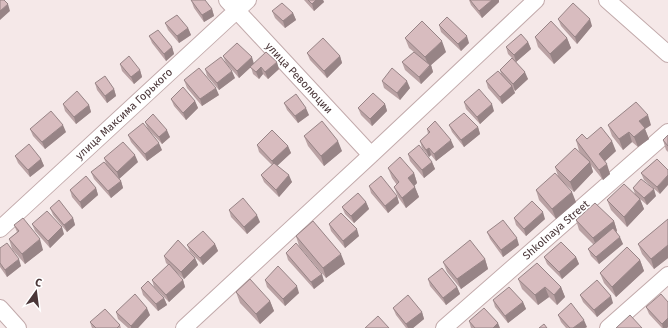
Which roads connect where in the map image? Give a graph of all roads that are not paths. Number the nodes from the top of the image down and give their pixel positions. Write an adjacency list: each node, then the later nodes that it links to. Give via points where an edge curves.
1 (536, 0): 6 (street)
2 (607, 0): 4 (street)
3 (237, 3): 6 (street, улица Революции); 7 (street, улица Максима Горького)
4 (668, 54)
5 (668, 132): 12 (street, Shkolnaya Street)
6 (371, 155): 11 (street)
7 (0, 229)
8 (668, 275): 13 (street)
9 (0, 308): 10 (street)
10 (18, 328)
11 (184, 328)
12 (444, 328)
13 (608, 328)

